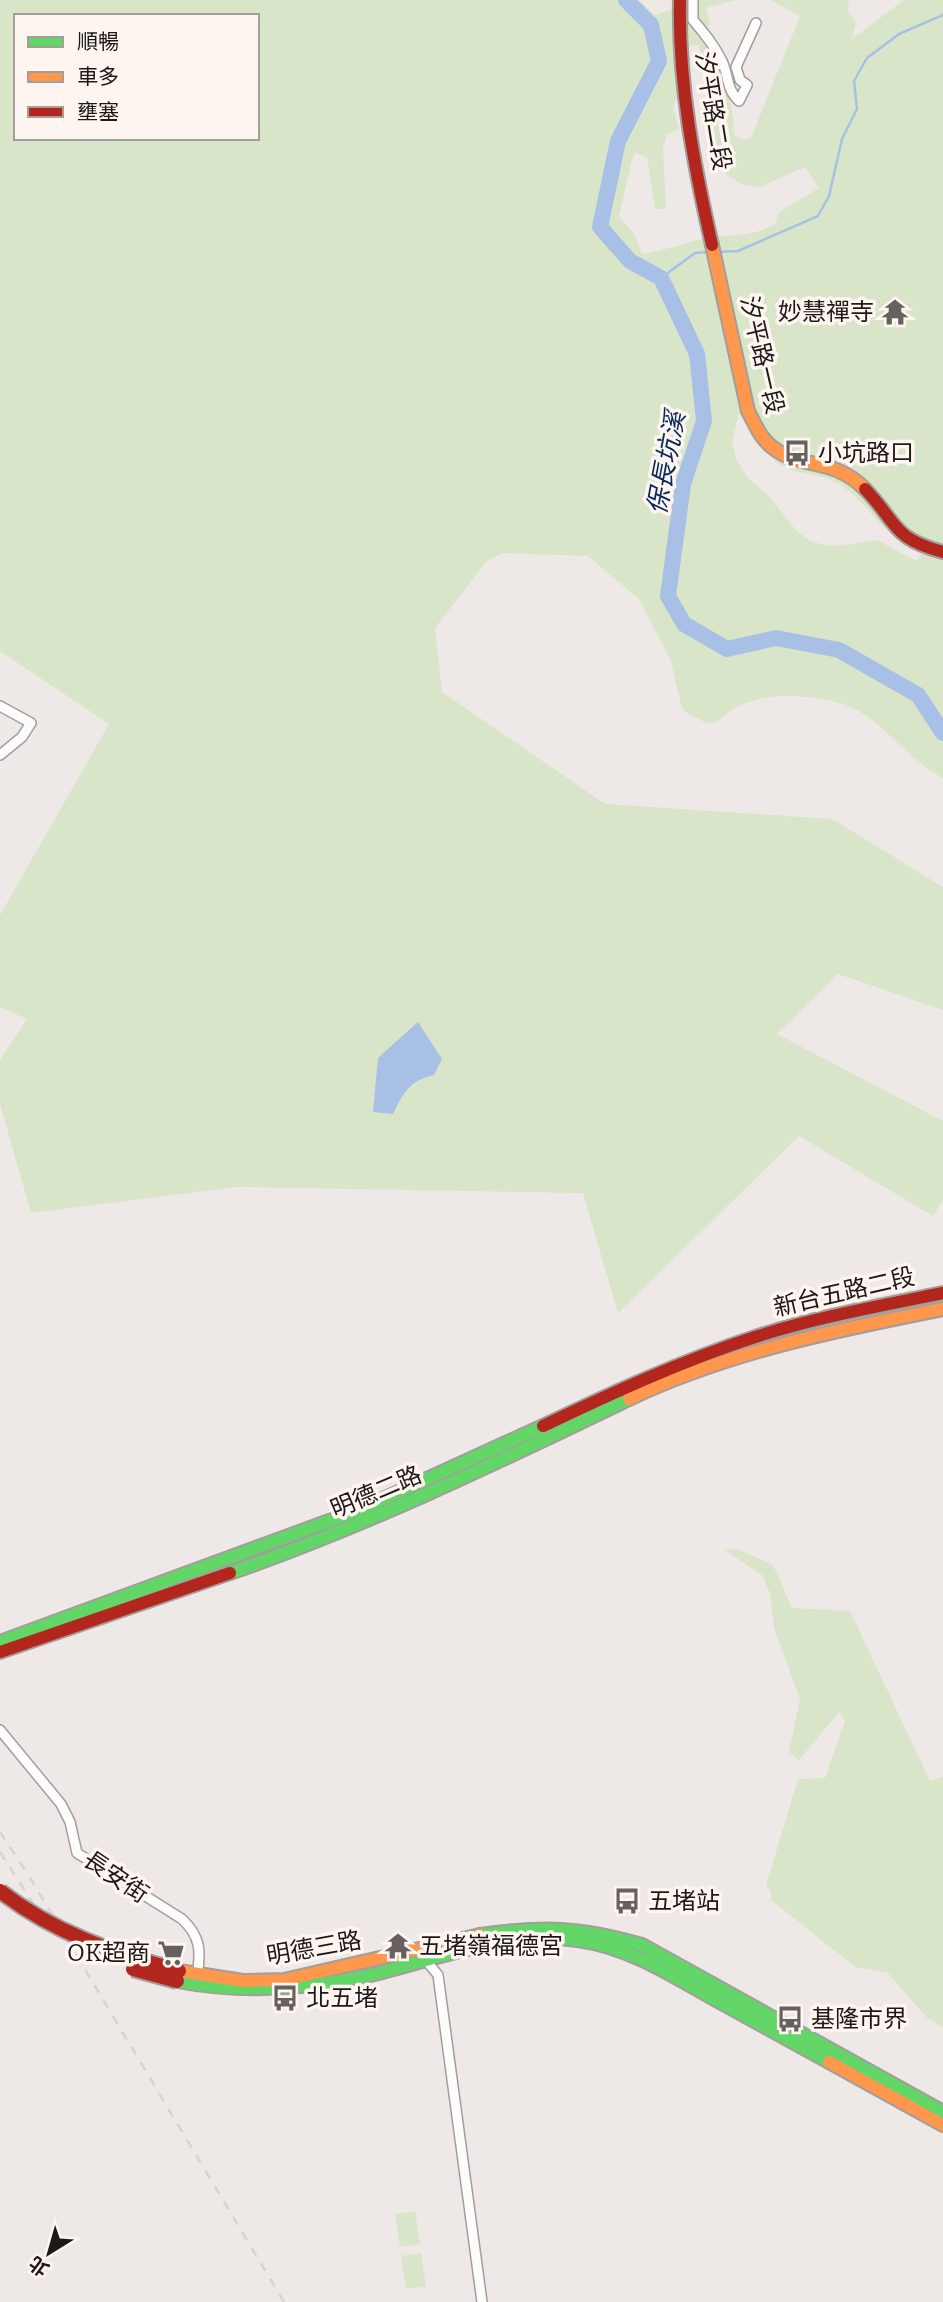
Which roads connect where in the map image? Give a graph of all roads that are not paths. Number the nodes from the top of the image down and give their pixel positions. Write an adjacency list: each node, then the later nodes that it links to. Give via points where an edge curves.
1 (682, 2): 2 (street, via 708,36 725,69 727,85 740,101 747,85 736,67); 3 (main road, 汐平路二段, via 686,103)
2 (756, 23)
3 (717, 267): 4 (main road, 汐平路一段, via 755,428 773,450 854,479 881,508 891,529 915,546)
4 (943, 552)
5 (0, 706): 6 (street, via 31,723)
6 (2, 752)
7 (943, 1293): 9 (main road, 新台五路二段, via 832,1315)
8 (943, 1309): 10 (main road, 新台五路二段, via 853,1325)
9 (755, 1337): 11 (main road, 明德二路, via 648,1377 359,1510)
10 (762, 1351): 12 (main road, 明德二路, via 654,1387 453,1483 305,1547)
11 (0, 1642)
12 (0, 1652)
13 (0, 1730): 20 (street, 長安街, via 61,1804 77,1853 196,1932 201,1947)
14 (0, 1891): 19 (main road, 明德三路, bridge, via 31,1914 81,1939)
15 (0, 1904): 19 (main road, 明德三路, bridge, via 26,1923 77,1948 117,1964)
16 (449, 1948): 17 (main road, 明德三路); 18 (street); 21 (main road, 明德三路, via 522,1940 594,1943 637,1956)
17 (423, 1956): 18 (street); 20 (main road, 明德三路, via 286,1991 243,1992)
18 (438, 1975): 24 (street)
19 (178, 1976): 20 (main road, 明德三路)
20 (197, 1980)
21 (741, 2006): 22 (main road, 明德三路); 23 (main road, 明德三路)
22 (943, 2112)
23 (943, 2125)
24 (482, 2302)

